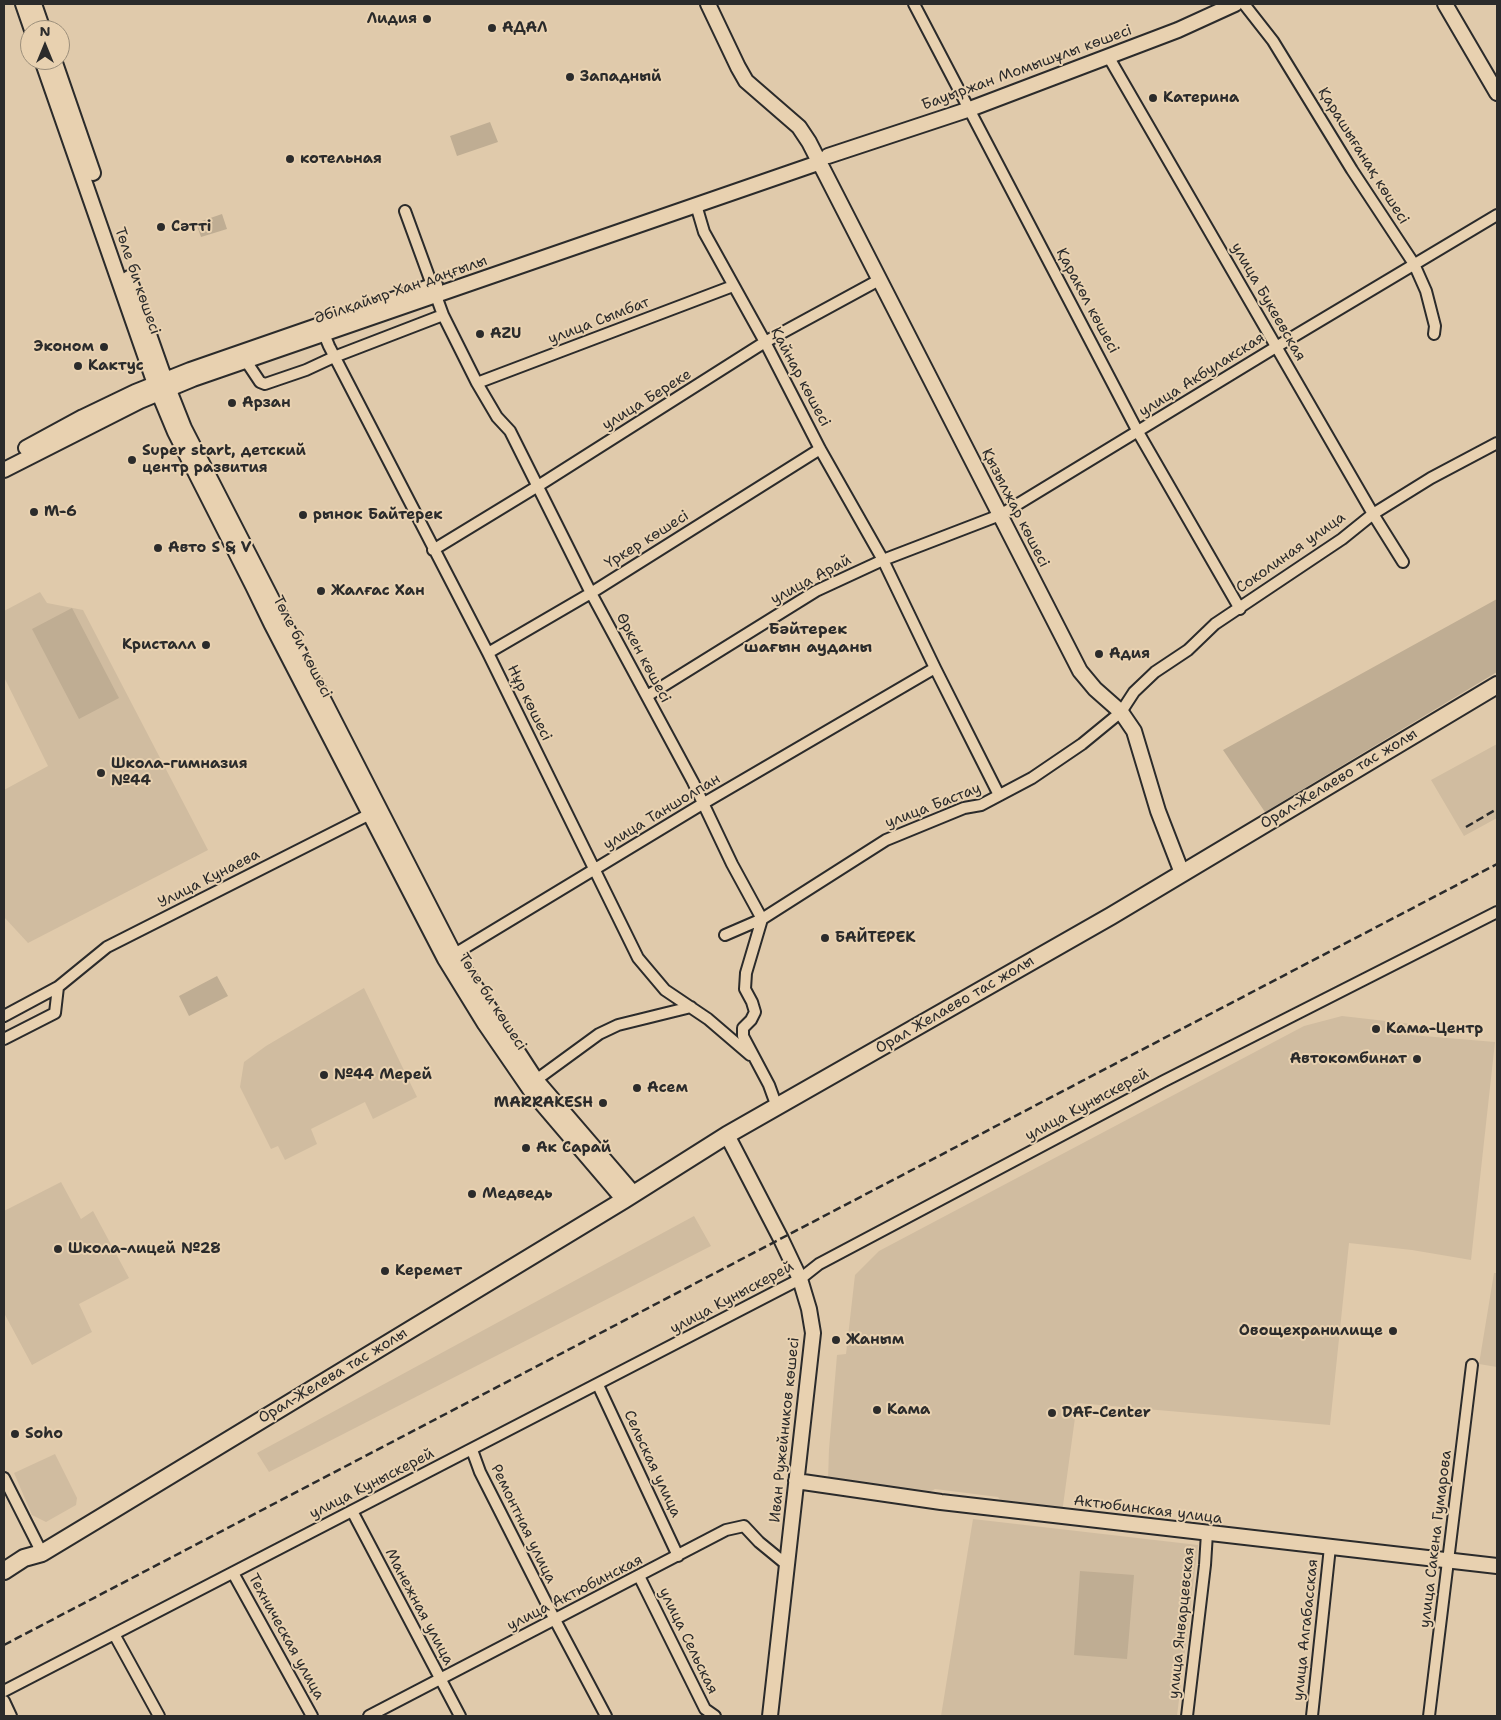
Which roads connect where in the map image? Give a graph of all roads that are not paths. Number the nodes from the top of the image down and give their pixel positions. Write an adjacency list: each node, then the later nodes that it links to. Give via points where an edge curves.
1 (23, 4): 8 (street)
2 (34, 4): 9 (street)
3 (708, 4): 15 (street, Қызылжар көшесі, via 746,81 799,126)
4 (914, 4): 14 (street, Қаракөл көшесі)
5 (1236, 4): 10 (street, Бауыржан Момышұлы көшесі)
6 (1244, 4): 19 (street, Қарашығанақ көшесі, via 1273,41)
7 (1445, 4): 13 (street)
8 (29, 20)
9 (40, 20)
10 (1108, 56): 14 (street, Бауыржан Момышұлы көшесі); 27 (street, улица Букеевская)
11 (46, 70): 31 (street, Төле би көшесі)
12 (57, 70): 31 (street, Төле би көшесі)
13 (1497, 93)
14 (970, 109): 15 (street, Бауыржан Момышұлы көшесі); 32 (street, Қаракөл көшесі)
15 (820, 158): 16 (street, Әбілқайыр Хан даңғылы); 20 (street, Қызылжар көшесі); 21 (street, Әбілқайыр Хан даңғылы)
16 (696, 205): 21 (street, Әбілқайыр Хан даңғылы); 22 (street, Қайнар көшесі, via 704,232)
17 (405, 211): 21 (street, Өркен көшесі)
18 (1497, 215): 19 (street, улица Акбулакская)
19 (1414, 264): 25 (street, Қарашығанақ көшесі, via 1426,291); 27 (street, улица Акбулакская)
20 (879, 280): 26 (street, улица Береке); 39 (street, Қызылжар көшесі)
21 (432, 285): 23 (street, Өркен көшесі); 24 (street, Әбілқайыр Хан даңғылы)
22 (733, 286): 26 (street, Қайнар көшесі); 30 (street, улица Сымбат)
23 (442, 315): 28 (street); 30 (street, Өркен көшесі)
24 (327, 328): 28 (street, Нұр көшесі); 29 (street, Әбілқайыр Хан даңғылы); 31 (street, Әбілқайыр Хан даңғылы)
25 (1434, 334)
26 (765, 342): 34 (street, Қайнар көшесі); 37 (street, улица Береке)
27 (1276, 347): 32 (street, улица Акбулакская); 38 (street, улица Букеевская)
28 (334, 357): 29 (street, via 265,384 260,382); 40 (street, Нұр көшесі)
29 (246, 361): 31 (street, Әбілқайыр Хан даңғылы)
30 (476, 384): 37 (street, Өркен көшесі, via 510,431)
31 (162, 386): 35 (street, Әбілқайыр Хан даңғылы, via 135,392); 36 (street, Әбілқайыр Хан даңғылы, via 140,401); 52 (street, Төле би көшесі, via 175,432 270,623)
32 (1138, 432): 39 (street, улица Акбулакская); 44 (street, Қаракөл көшесі)
33 (1497, 444): 38 (street, Соколиная улица, via 1431,478)
34 (820, 449): 41 (street, Қайнар көшесі); 43 (street, Үркер көшесі)
35 (4, 460)
36 (4, 470)
37 (538, 486): 40 (street, улица Береке); 43 (street, Өркен көшесі)
38 (1373, 514): 42 (street, улица Букеевская); 44 (street, Соколиная улица)
39 (1000, 515): 41 (street, улица Арай); 49 (street, Қызылжар көшесі, via 1080,671)
40 (434, 550): 45 (street, Нұр көшесі)
41 (883, 560): 46 (street, Қайнар көшесі); 48 (street, улица Арай, via 816,591)
42 (1403, 562)
43 (591, 593): 45 (street, Үркер көшесі); 48 (street, Өркен көшесі)
44 (1240, 609): 49 (street, Соколиная улица, via 1215,624 1188,650 1155,672 1134,692)
45 (488, 652): 53 (street, Нұр көшесі)
46 (935, 668): 50 (street, Қайнар көшесі); 51 (street, улица Таншолпан)
47 (1497, 685): 54 (main road, Орал-Желаево тас жолы)
48 (647, 696): 51 (street, Өркен көшесі)
49 (1121, 712): 50 (street, улица Бастау, via 1082,744 1032,778); 54 (street, Қызылжар көшесі, via 1134,731 1158,811)
50 (999, 795): 56 (street, улица Бастау, via 981,805 964,808 886,840)
51 (704, 803): 53 (street, улица Таншолпан); 56 (street, Өркен көшесі)
52 (374, 812): 58 (street, Төле би көшесі); 59 (street, Улица Кунаева, via 107,947)
53 (594, 870): 58 (street, улица Таншолпан); 60 (street, Нұр көшесі, via 638,958 665,990)
54 (1182, 873): 65 (main road, Орал Желаево тас жолы)
55 (1497, 912): 68 (street, улица Куныскерей, via 1164,1081 819,1264)
56 (762, 919): 57 (street, улица Бастау); 63 (street, via 746,973 745,989 755,1012 743,1028 743,1036)
57 (725, 935)
58 (450, 957): 64 (street, Төле би көшесі); 67 (street, Төле би көшесі, via 485,1024 531,1091)
59 (58, 987): 61 (street, Улица Кунаева); 62 (street, via 55,1013)
60 (691, 1006): 63 (street, Нұр көшесі); 64 (street, via 599,1034)
61 (4, 1016)
62 (4, 1039)
63 (757, 1060): 65 (street)
64 (536, 1080): 67 (street, Төле би көшесі)
65 (777, 1107): 66 (main road, Орал Желаево тас жолы)
66 (727, 1135): 67 (main road); 68 (street, Иван Ружейников көшесі)
67 (629, 1197): 77 (main road, Орал-Желева тас жолы)
68 (800, 1280): 70 (street, улица Куныскерей); 73 (street, Иван Ружейников көшесі, via 813,1333)
69 (1472, 1365): 79 (street, улица Сакена Гумарова)
70 (598, 1385): 71 (street, улица Куныскерей); 78 (street, Сельская улица)
71 (472, 1450): 74 (street, улица Куныскерей); 85 (street, Ремонтная улица)
72 (4, 1478): 77 (street)
73 (796, 1481): 75 (street, Актюбинская улица, via 941,1502); 80 (street, Иван Ружейников көшесі)
74 (352, 1511): 83 (street, улица Куныскерей); 87 (street, Манежная улица)
75 (1207, 1533): 76 (street, Актюбинская улица); 98 (street, улица Январцевская)
76 (1330, 1547): 79 (street, Актюбинская улица); 99 (street, улица Алгабасская)
77 (42, 1553): 82 (main road, via 24,1558)
78 (678, 1556): 80 (street, улица Актюбинская, via 726,1530 744,1526); 84 (street, улица Актюбинская)
79 (1448, 1560): 81 (street, Актюбинская улица); 100 (street, улица Сакена Гумарова)
80 (787, 1565): 97 (street, Иван Ружейников көшесі)
81 (1497, 1566)
82 (4, 1570)
83 (233, 1573): 86 (street, улица Куныскерей); 92 (street, Техническая улица)
84 (640, 1576): 85 (street, улица Актюбинская); 96 (street, улица Сельская, via 705,1708)
85 (555, 1620): 87 (street, улица Актюбинская); 95 (street, Ремонтная улица)
86 (114, 1634): 88 (street, улица Куныскерей); 91 (street)
87 (440, 1679): 93 (street, улица Актюбинская); 94 (street, Манежная улица)
88 (4, 1691)
89 (4, 1701): 90 (street)
90 (11, 1716)
91 (159, 1716)
92 (312, 1716)
93 (369, 1716)
94 (460, 1716)
95 (606, 1716)
96 (715, 1716)
97 (771, 1716)
98 (1187, 1716)
99 (1312, 1716)
100 (1429, 1716)

